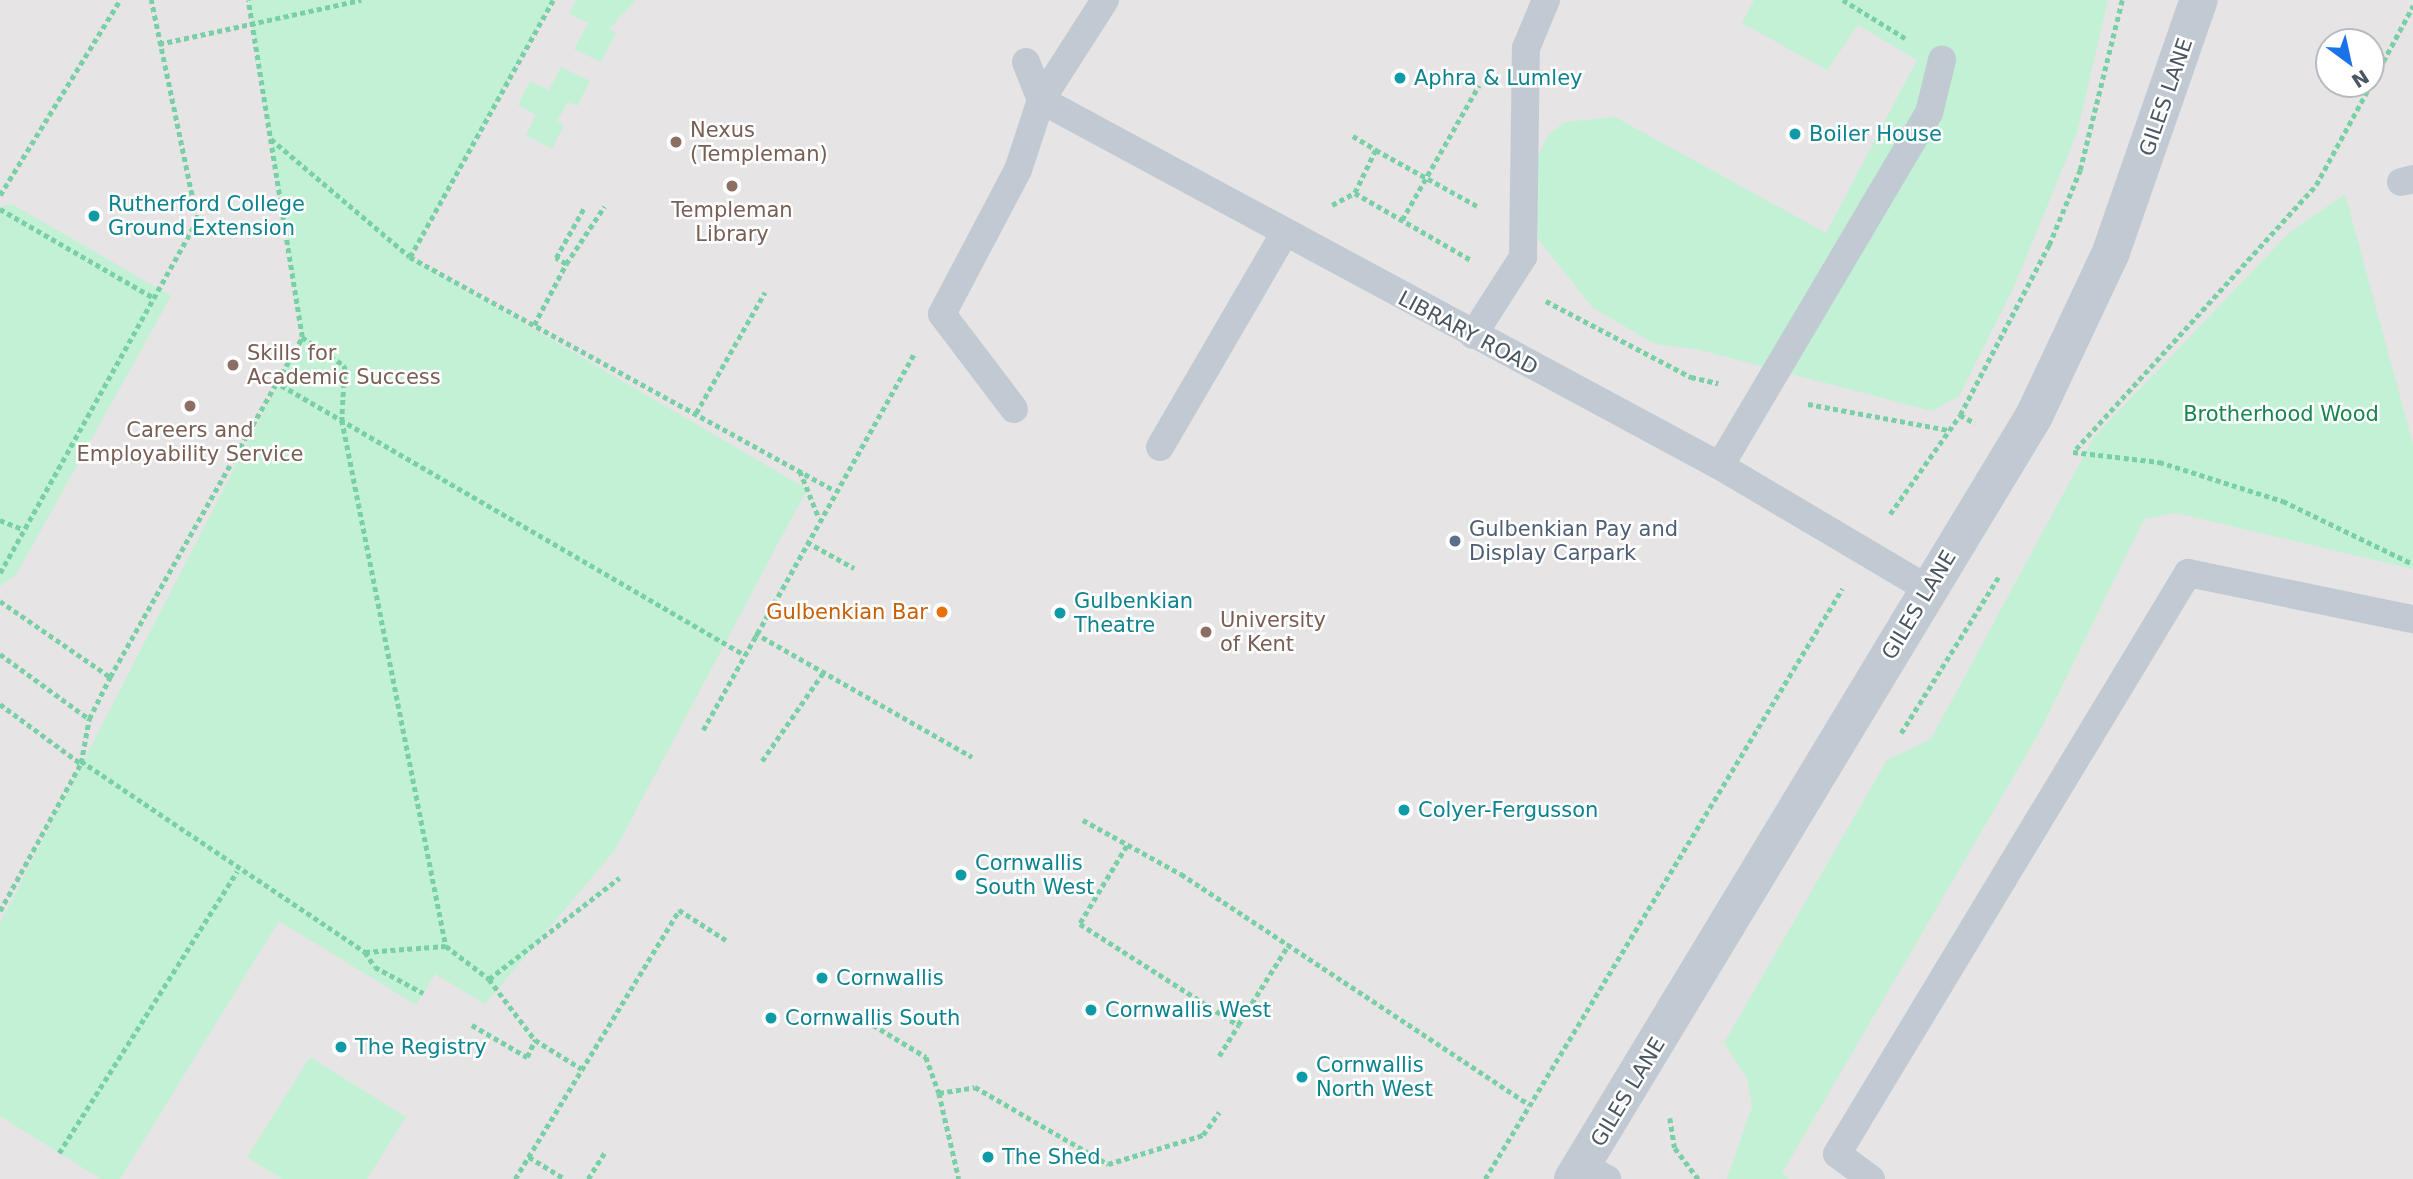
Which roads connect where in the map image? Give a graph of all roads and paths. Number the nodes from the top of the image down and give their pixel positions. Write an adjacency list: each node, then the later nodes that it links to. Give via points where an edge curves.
1 (120, 0): 25 (path)
2 (248, 0): 13 (path)
3 (361, 0): 11 (path)
4 (553, 0): 32 (path)
5 (1105, 0): 20 (lane)
6 (1546, 0): 30 (lane, via 1526,48)
7 (1843, 0): 16 (path)
8 (2122, 0): 48 (path, via 2075,183 2049,245)
9 (2199, 0): 64 (street, GILES LANE, via 2088,305 2034,416)
10 (150, 1): 14 (path)
11 (328, 3): 13 (path)
12 (2413, 5): 15 (path)
13 (251, 21): 14 (path); 22 (path)
14 (159, 44): 36 (path, via 197,220)
15 (2385, 58)
16 (1942, 60): 44 (lane, via 1928,113)
17 (1026, 62): 20 (lane)
18 (1484, 77): 24 (path)
19 (2363, 98): 50 (path, via 2316,185)
20 (1041, 100): 31 (lane, LIBRARY ROAD); 45 (lane, via 1018,170 942,314)
21 (1353, 136): 23 (path)
22 (271, 138): 32 (path); 41 (path)
23 (1376, 150): 24 (path); 29 (path, via 1355,193)
24 (1425, 178): 29 (path); 30 (path)
25 (0, 195)
26 (604, 207): 33 (path)
27 (584, 208): 33 (path, via 556,258)
28 (0, 209): 36 (path)
29 (1402, 220): 34 (path)
30 (1523, 233): 34 (lane, via 1523,257)
31 (1283, 236): 40 (lane, LIBRARY ROAD); 49 (lane)
32 (410, 257): 39 (path)
33 (566, 264): 39 (path)
34 (1509, 282): 40 (lane); 44 (path, via 1691,377)
35 (765, 292): 38 (path)
36 (154, 298): 57 (path)
37 (747, 309): 38 (path)
38 (753, 312): 46 (path)
39 (534, 325): 46 (path)
40 (1473, 335): 52 (lane, LIBRARY ROAD)
41 (302, 337): 43 (path); 47 (path, via 345,366)
42 (919, 344): 54 (path)
43 (274, 381): 47 (path); 71 (path)
44 (1768, 393): 48 (path); 52 (lane)
45 (1014, 409)
46 (696, 413): 53 (path)
47 (342, 420): 69 (path); 86 (path)
48 (1948, 430): 59 (path)
49 (1160, 447)
50 (2073, 452): 51 (path); 60 (path, via 2159,462 2283,501)
51 (2066, 463)
52 (1720, 467): 59 (lane, LIBRARY ROAD)
53 (800, 471): 54 (path); 55 (path)
54 (835, 491): 55 (path)
55 (819, 519): 58 (path)
56 (0, 520): 57 (path)
57 (22, 529): 63 (path)
58 (807, 542): 61 (path); 67 (path)
59 (1865, 552): 64 (lane, LIBRARY ROAD); 97 (path)
60 (2413, 564)
61 (854, 568)
62 (2004, 568): 75 (path, via 1907,732)
63 (0, 573)
64 (1928, 589): 103 (street, GILES LANE)
65 (0, 601): 71 (path)
66 (2413, 619): 110 (lane, via 2188,573 1837,1154)
67 (755, 633): 69 (path); 70 (path)
68 (0, 654): 73 (path)
69 (743, 654): 74 (path)
70 (823, 673): 76 (path); 77 (path)
71 (110, 677): 73 (path)
72 (0, 704): 78 (path)
73 (89, 719): 78 (path)
74 (703, 730)
75 (1896, 734)
76 (972, 757)
77 (762, 761)
78 (81, 762): 81 (path); 83 (path)
79 (1083, 820): 80 (path)
80 (1127, 846): 85 (path); 92 (path, via 1080,924)
81 (237, 871): 87 (path); 100 (path)
82 (619, 878): 88 (path)
83 (0, 911)
84 (726, 940): 95 (path, via 679,910)
85 (1289, 944): 92 (path); 97 (path)
86 (446, 946): 87 (path); 88 (path)
87 (365, 953): 89 (path, via 375,967)
88 (489, 979): 93 (path)
89 (423, 993)
90 (472, 1025): 93 (path, via 527,1057)
91 (873, 1025): 96 (path, via 926,1056)
92 (1238, 1025): 94 (path)
93 (535, 1040): 95 (path)
94 (1219, 1056)
95 (582, 1069): 102 (path)
96 (939, 1093): 98 (path, via 975,1087 1108,1164 1203,1136); 107 (path)
97 (1529, 1104): 108 (path)
98 (1219, 1112)
99 (1670, 1114): 109 (path, via 1675,1148)
100 (58, 1153)
101 (604, 1153): 106 (path)
102 (529, 1157): 104 (path); 105 (path)
103 (1588, 1174)
104 (516, 1179)
105 (565, 1179)
106 (588, 1179)
107 (960, 1179)
108 (1485, 1179)
109 (1698, 1179)
110 (1871, 1179)

